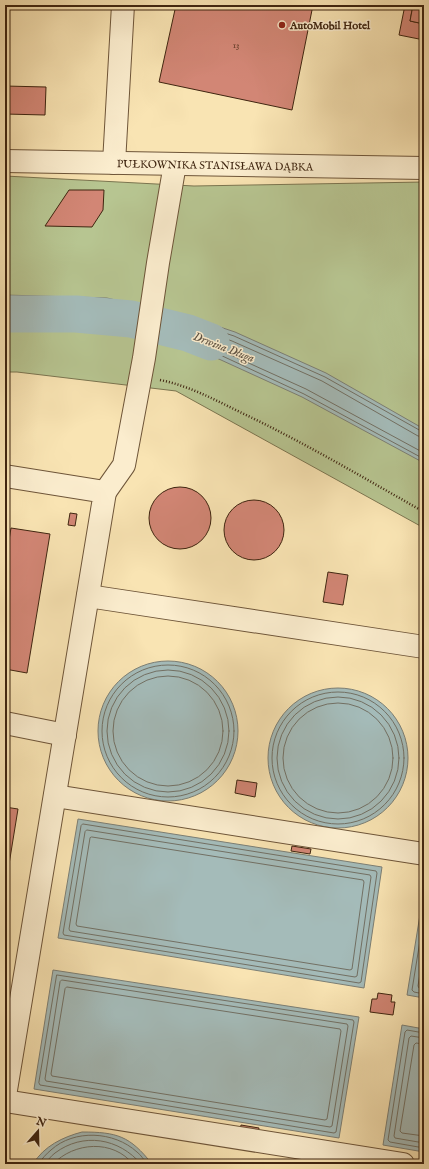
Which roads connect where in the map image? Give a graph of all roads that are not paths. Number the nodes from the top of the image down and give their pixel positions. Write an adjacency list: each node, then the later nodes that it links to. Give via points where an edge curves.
1 (123, 5): 3 (street)
2 (5, 161): 3 (street, PUŁKOWNIKA STANISŁAWA DĄBKA)
3 (114, 163): 4 (street, PUŁKOWNIKA STANISŁAWA DĄBKA)
4 (175, 164): 5 (street, PUŁKOWNIKA STANISŁAWA DĄBKA); 7 (street, via 124,465)
5 (424, 168)
6 (5, 476): 7 (street)
7 (105, 492): 8 (street)
8 (88, 596): 9 (street); 11 (street)
9 (424, 647)
10 (5, 723): 11 (street)
11 (65, 735): 12 (street)
12 (55, 796): 13 (street); 14 (street)
13 (424, 854)
14 (5, 1096)
15 (5, 1102): 16 (street)
16 (403, 1164)

